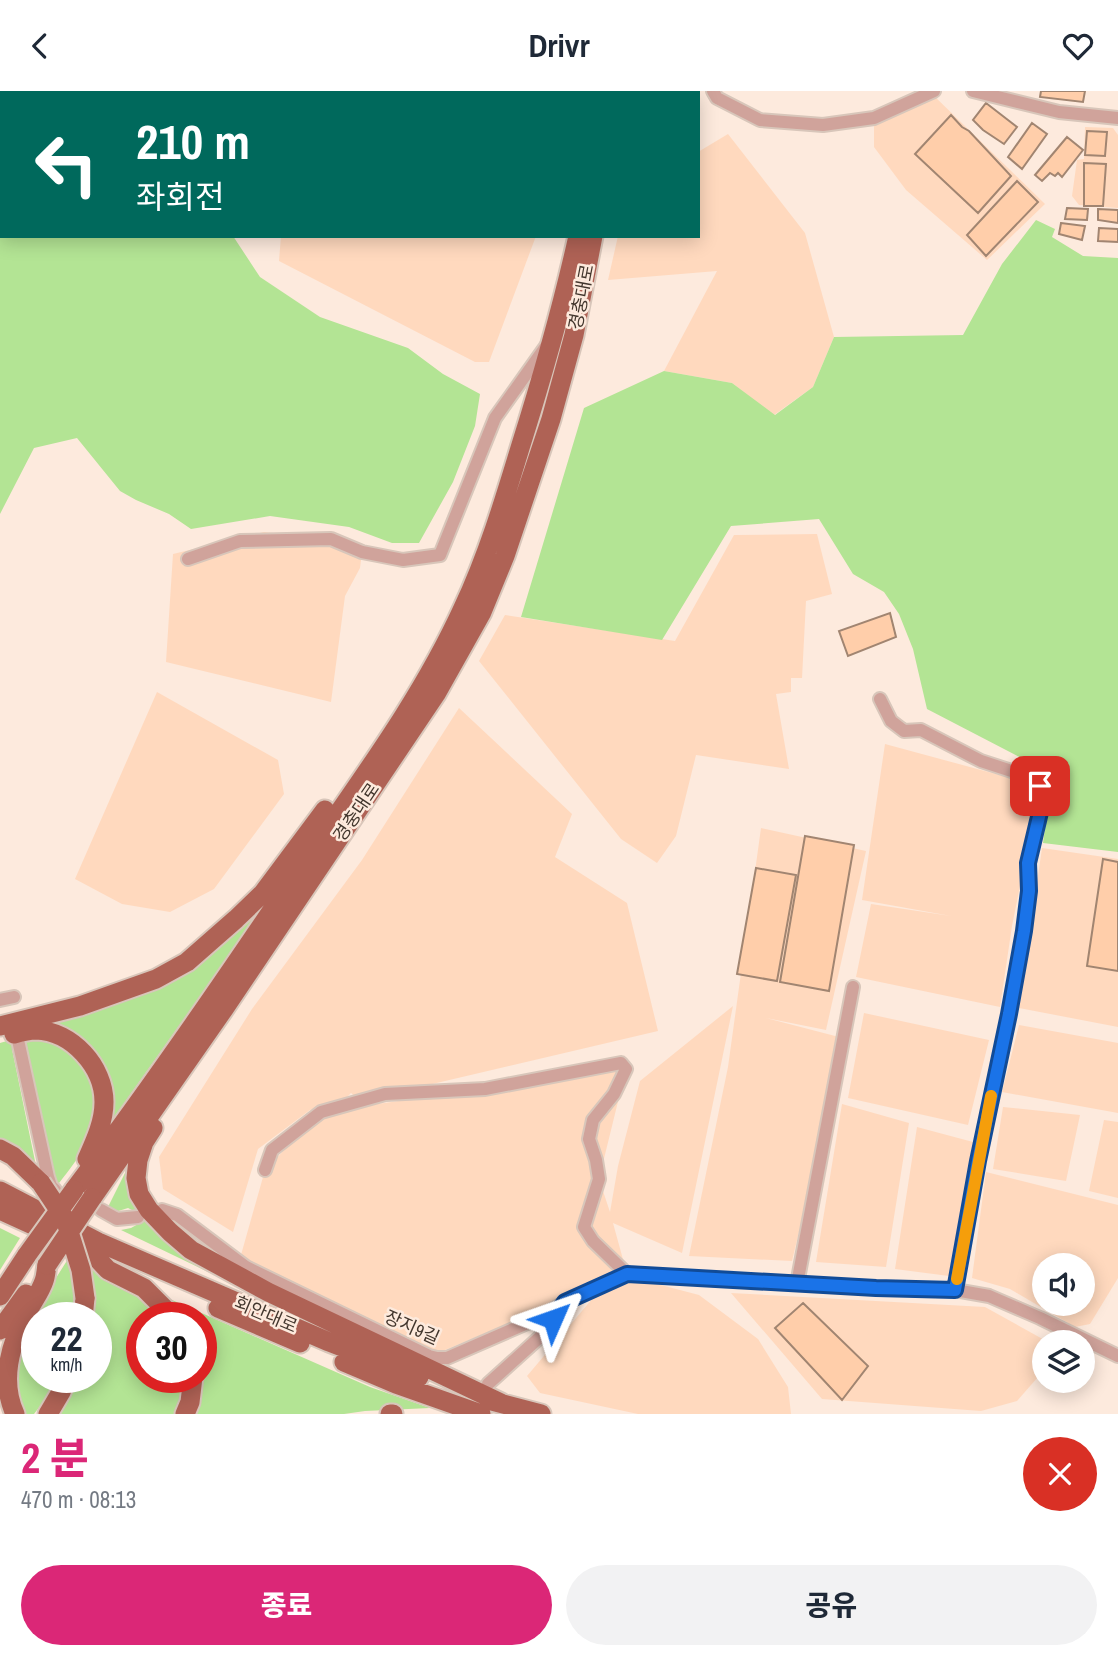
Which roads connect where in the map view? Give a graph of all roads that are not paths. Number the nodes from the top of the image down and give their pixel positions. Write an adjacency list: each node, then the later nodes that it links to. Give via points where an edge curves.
1 (713, 91): 2 (street, via 760,120 823,125 874,118)
2 (934, 91)
3 (973, 91): 4 (street, via 1059,112)
4 (1118, 118)
5 (578, 238): 7 (main road, 경충대로)
6 (593, 238): 14 (main road, 경충대로, via 574,335 551,419 482,612 436,694)
7 (553, 336): 8 (street, via 495,418 440,555 403,560 318,539 240,541); 9 (main road, 경충대로, via 508,489)
8 (188, 559)
9 (444, 648): 15 (main road, via 263,893 187,962 156,979 80,1006); 21 (main road, 경충대로, via 396,729 125,1122)
10 (880, 699): 32 (street, via 891,720 904,731 921,730 981,761 1036,779 1040,786 1042,804 1028,863 1024,931)
11 (853, 987): 30 (street)
12 (14, 997): 13 (street)
13 (0, 1000)
14 (224, 1009): 21 (main road, 경충대로); 42 (main road, via 144,1142 136,1178 149,1210 191,1249 257,1286)
15 (0, 1026)
16 (9, 1039): 21 (street, via 51,1186); 21 (main road, via 8,1035 35,1030 54,1034 73,1043 101,1082 104,1103)
17 (0, 1149): 34 (main road, bridge, via 41,1183 65,1219)
18 (265, 1170): 29 (street, via 272,1150 321,1112 385,1094 485,1089 621,1063 626,1069 614,1094 593,1120 589,1139 599,1179 584,1227)
19 (0, 1176): 22 (main road, via 18,1187)
20 (0, 1191): 22 (main road, 회안대로)
21 (80, 1197): 25 (street, via 117,1219); 27 (main road, 경충대로, bridge); 28 (main road, 경충대로, bridge)
22 (29, 1205): 42 (main road, 회안대로, via 97,1242 329,1342 438,1385)
23 (162, 1210): 36 (street, 장지9길, via 177,1215 246,1267 437,1358 447,1358 541,1317)
24 (2, 1212): 26 (main road, 회안대로)
25 (138, 1217)
26 (92, 1253): 35 (main road, via 108,1270 144,1288); 46 (main road, 회안대로, via 396,1384)
27 (27, 1255): 31 (main road); 33 (main road, 경충대로)
28 (47, 1265): 37 (main road, 경충대로); 43 (main road, via 6,1369 6,1388)
29 (627, 1274): 30 (street, 장지9길); 36 (street, 장지9길)
30 (797, 1284): 32 (street, 장지9길)
31 (0, 1286)
32 (955, 1290): 38 (street, 장지9길, via 989,1296)
33 (0, 1296)
34 (85, 1302)
35 (159, 1302)
36 (565, 1302): 39 (street, via 540,1337)
37 (0, 1330)
38 (1118, 1356)
39 (488, 1384)
40 (60, 1393): 44 (main road)
41 (191, 1393): 45 (main road)
42 (500, 1403): 47 (main road, 회안대로)
43 (15, 1414)
44 (48, 1414)
45 (185, 1414)
46 (481, 1414)
47 (541, 1414)

